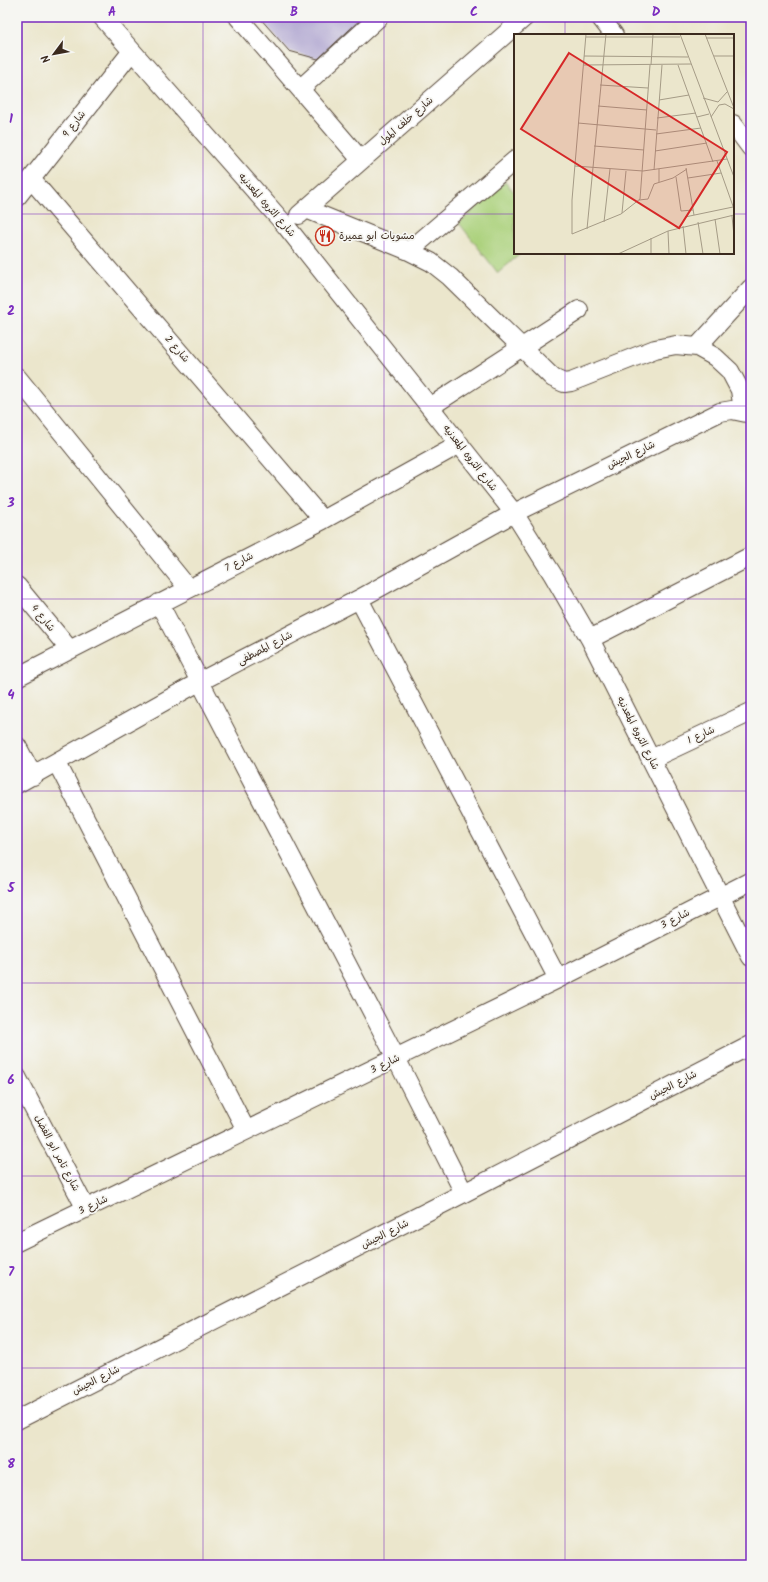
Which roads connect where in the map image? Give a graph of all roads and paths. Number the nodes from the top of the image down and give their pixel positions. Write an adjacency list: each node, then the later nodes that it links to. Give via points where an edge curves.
1 (238, 17): 8 (street)
2 (380, 17): 8 (street)
3 (525, 17): 11 (street, شارع خلف المول)
4 (600, 17): 6 (street)
5 (111, 21): 7 (street, شارع الثروه المعدنيه)
6 (613, 34)
7 (132, 51): 13 (street, شارع 9); 16 (street, شارع الثروه المعدنيه)
8 (300, 89): 11 (street)
9 (734, 125): 10 (street)
10 (751, 148)
11 (361, 160): 15 (street, شارع خلف المول)
12 (514, 161): 17 (street)
13 (31, 179): 14 (street, شارع 9); 27 (street, شارع 2)
14 (17, 197)
15 (306, 209): 16 (street, شارع خلف المول); 17 (street)
16 (286, 226): 23 (street, شارع الثروه المعدنيه)
17 (409, 251): 20 (street, via 431,262 450,277)
18 (751, 288): 21 (street)
19 (579, 310): 20 (street)
20 (523, 348): 21 (street, via 553,378 564,383 655,349 676,345); 23 (street)
21 (697, 348): 24 (street, via 716,356 730,371)
22 (17, 377): 30 (street)
23 (430, 407): 25 (street, شارع الثروه المعدنيه)
24 (747, 412): 26 (street, شارع الجيش, via 720,412)
25 (460, 444): 26 (street, شارع الثروه المعدنيه); 27 (street, شارع 7)
26 (514, 513): 31 (street, شارع المصطفى); 33 (street, شارع الثروه المعدنيه)
27 (322, 520): 30 (street, شارع 7)
28 (751, 556): 33 (street)
29 (17, 586): 34 (street, شارع 4)
30 (188, 588): 32 (street, شارع 7)
31 (359, 599): 36 (street, شارع المصطفى); 46 (street)
32 (159, 603): 34 (street, شارع 7); 36 (street)
33 (590, 639): 39 (street, شارع الثروه المعدنيه)
34 (70, 650): 35 (street, شارع 7)
35 (17, 677)
36 (199, 682): 40 (street, شارع المصطفى); 48 (street)
37 (751, 712): 39 (street, شارع 1)
38 (17, 746): 41 (street)
39 (651, 759): 44 (street, شارع الثروه المعدنيه)
40 (57, 763): 41 (street, شارع المصطفى); 50 (street)
41 (33, 776): 42 (street, شارع المصطفى)
42 (17, 784)
43 (751, 881): 44 (street, شارع 3)
44 (720, 896): 45 (street, شارع الثروه المعدنيه); 46 (street, شارع 3)
45 (751, 957)
46 (558, 979): 48 (street, شارع 3)
47 (751, 1045): 51 (street, شارع الجيش)
48 (396, 1058): 50 (street, شارع 3); 51 (street)
49 (17, 1077): 52 (street, شارع تامر ابو الفضل)
50 (246, 1130): 52 (street, شارع 3)
51 (464, 1193): 54 (street, شارع الجيش)
52 (86, 1209): 53 (street, شارع 3)
53 (17, 1242)
54 (18, 1418)

